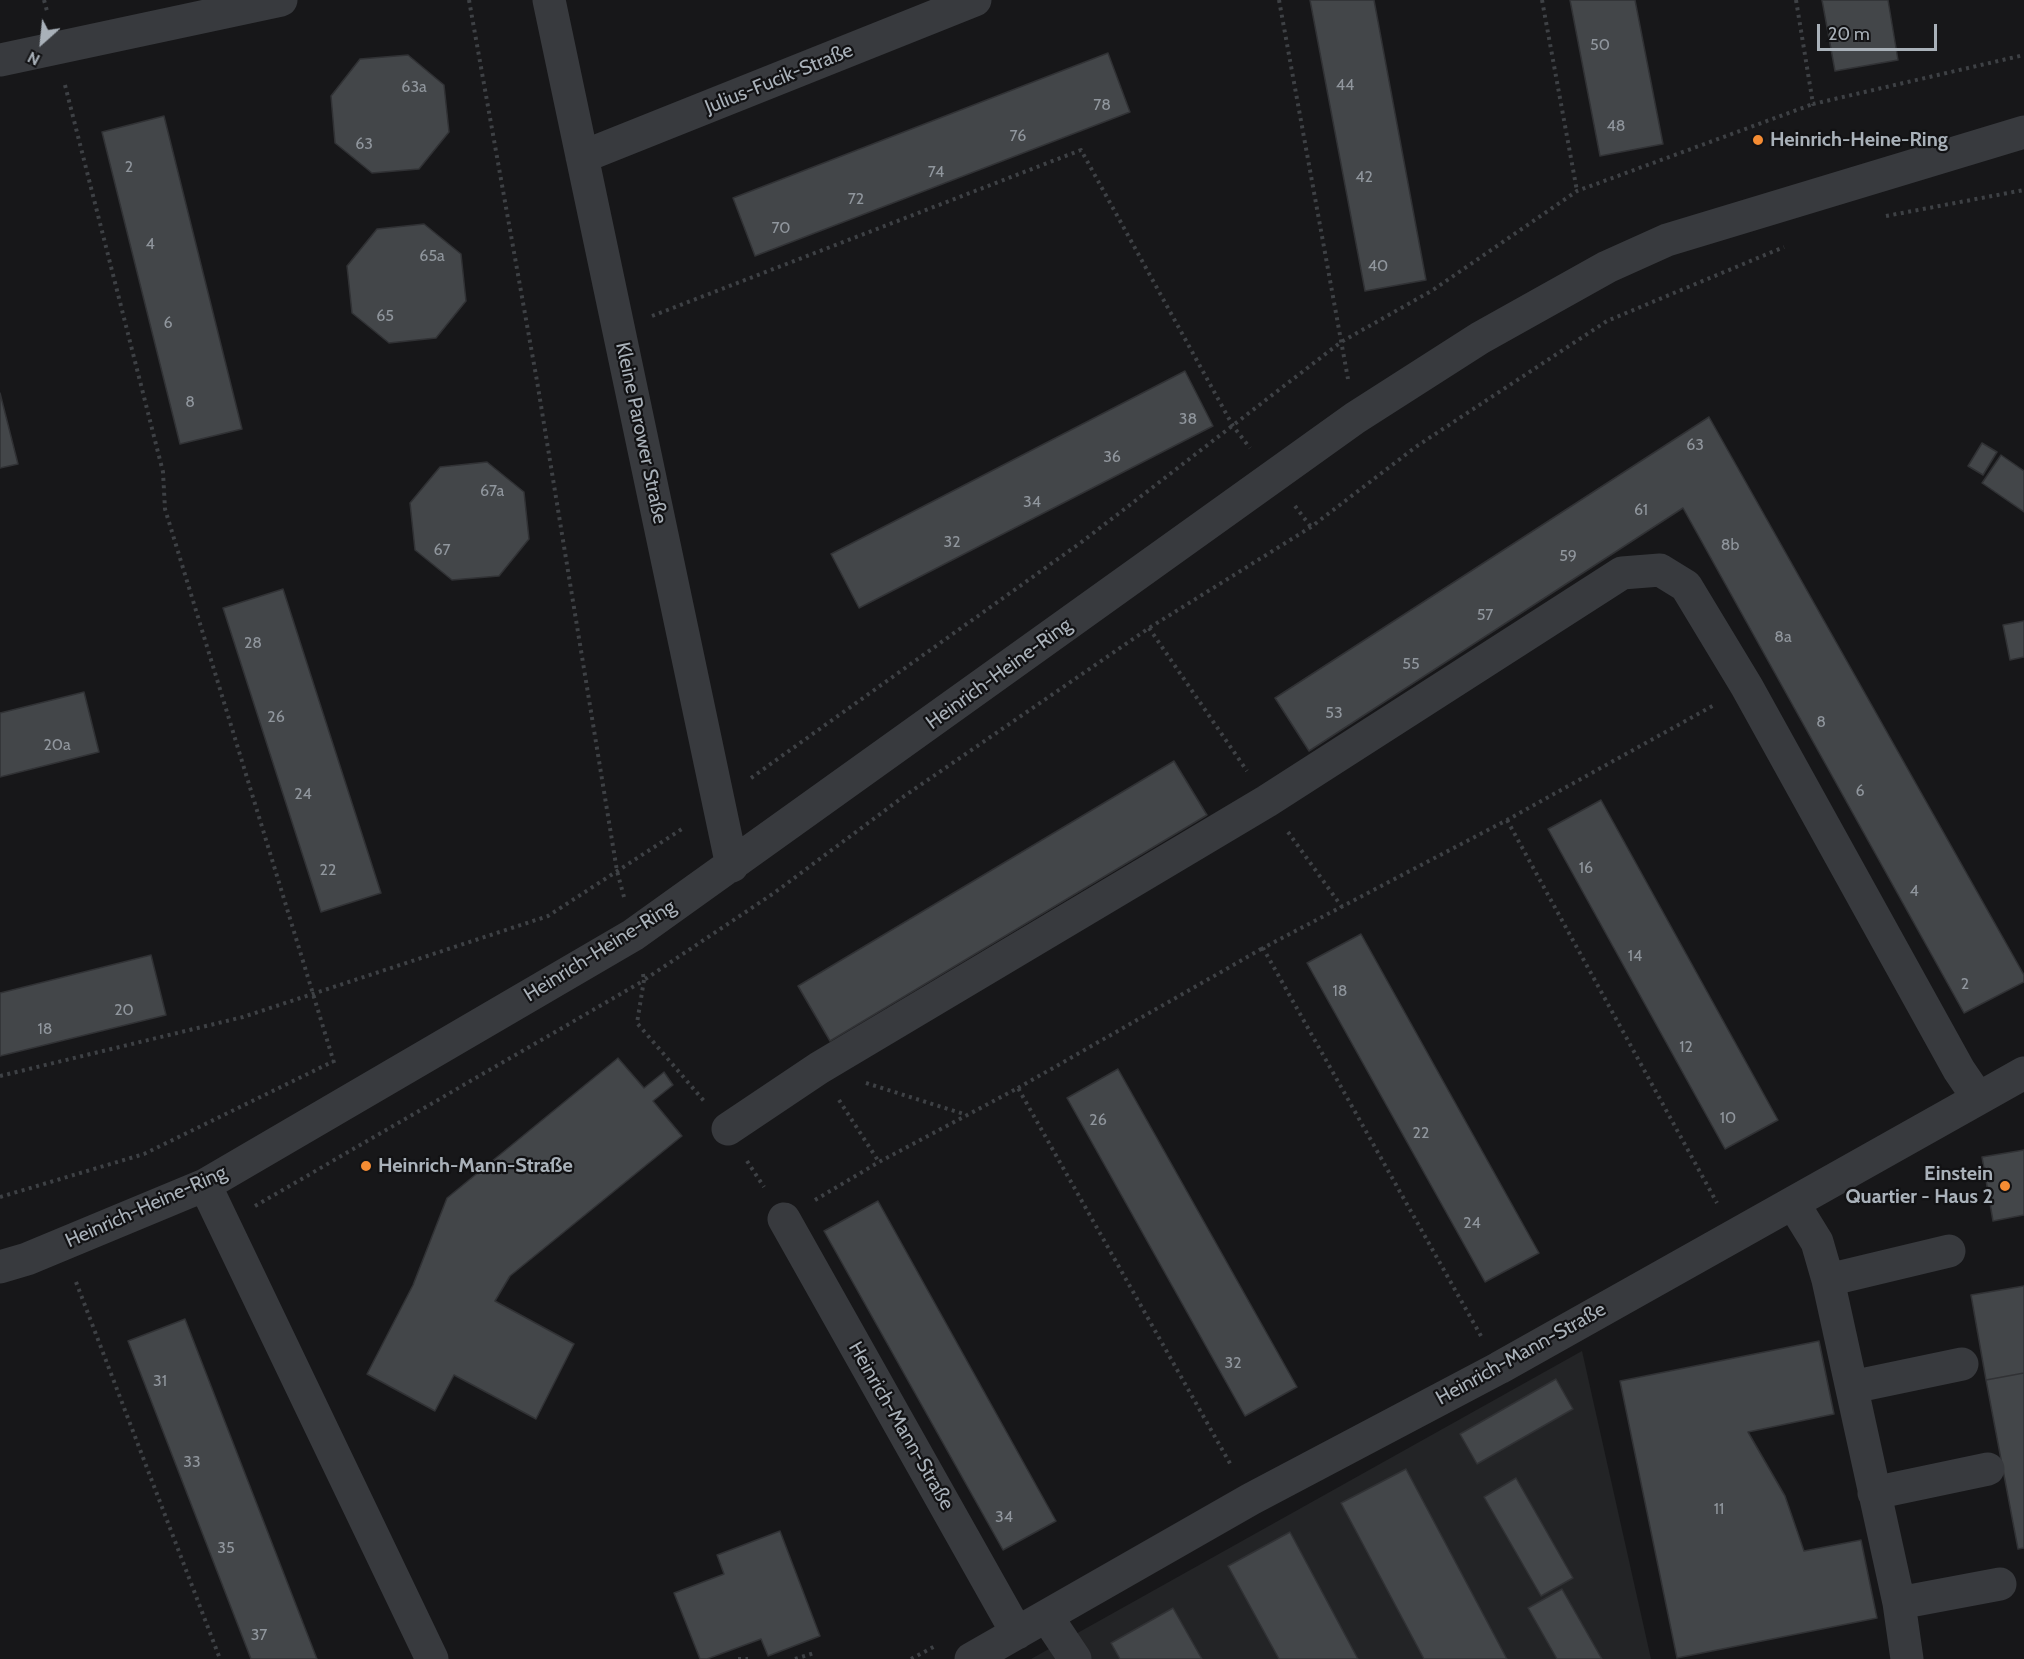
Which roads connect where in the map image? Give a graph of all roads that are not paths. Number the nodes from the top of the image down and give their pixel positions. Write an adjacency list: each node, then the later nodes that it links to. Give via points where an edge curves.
1 (281, 0): 4 (street)
2 (549, 0): 6 (street, Kleine Parower Straße)
3 (975, 0): 6 (street, Julius-Fucik-Straße)
4 (0, 60)
5 (2022, 133): 7 (street, Heinrich-Heine-Ring, via 1668,240 1607,267 1480,338 1355,418)
6 (582, 157): 7 (street, Kleine Parower Straße)
7 (732, 866): 11 (street, Heinrich-Heine-Ring, via 633,935)
8 (2024, 1072): 9 (street, Heinrich-Mann-Straße)
9 (1978, 1098): 10 (street, via 1747,687 1686,586 1660,570 1622,573 1267,801 819,1068); 12 (street, Heinrich-Mann-Straße)
10 (728, 1129)
11 (205, 1185): 15 (street, Heinrich-Heine-Ring); 25 (street)
12 (1793, 1203): 16 (street, via 1816,1242); 23 (street, Heinrich-Mann-Straße, via 1499,1368 1251,1499)
13 (784, 1219): 24 (street, Heinrich-Mann-Straße)
14 (1949, 1251): 16 (street)
15 (0, 1267)
16 (1828, 1280): 18 (street)
17 (1962, 1364): 18 (street)
18 (1852, 1387): 20 (street)
19 (1988, 1469): 20 (street)
20 (1874, 1493): 22 (street)
21 (2000, 1584): 22 (street)
22 (1899, 1603): 28 (street)
23 (1047, 1617): 24 (street, Heinrich-Mann-Straße); 27 (street)
24 (1017, 1633): 26 (street, Heinrich-Mann-Straße)
25 (432, 1659)
26 (971, 1659)
27 (1075, 1659)
28 (1907, 1659)

